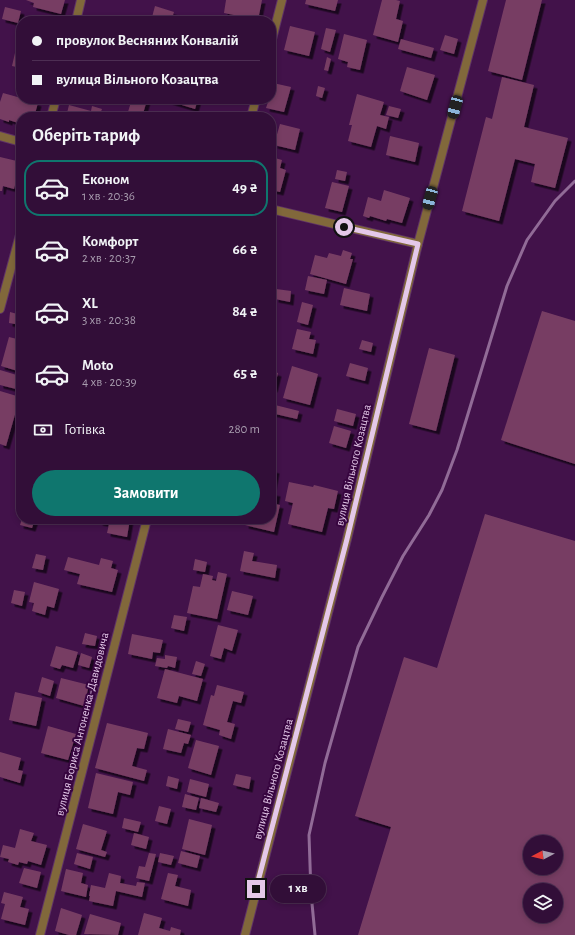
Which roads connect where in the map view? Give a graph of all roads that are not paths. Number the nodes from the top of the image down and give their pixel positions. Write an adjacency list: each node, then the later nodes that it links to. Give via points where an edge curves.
1 (81, 0): 4 (street)
2 (282, 0): 5 (street)
3 (483, 0): 9 (street, вулиця Вільного Козацтва)
4 (77, 16)
5 (276, 23)
6 (0, 136): 7 (street)
7 (16, 141)
8 (276, 211): 9 (street)
9 (418, 244): 14 (street, вулиця Вільного Козацтва, via 347,539)
10 (16, 250): 11 (street)
11 (0, 309)
12 (146, 524): 13 (street, вулиця Бориса Антоненка-Давидовича)
13 (40, 935)
14 (245, 935)

